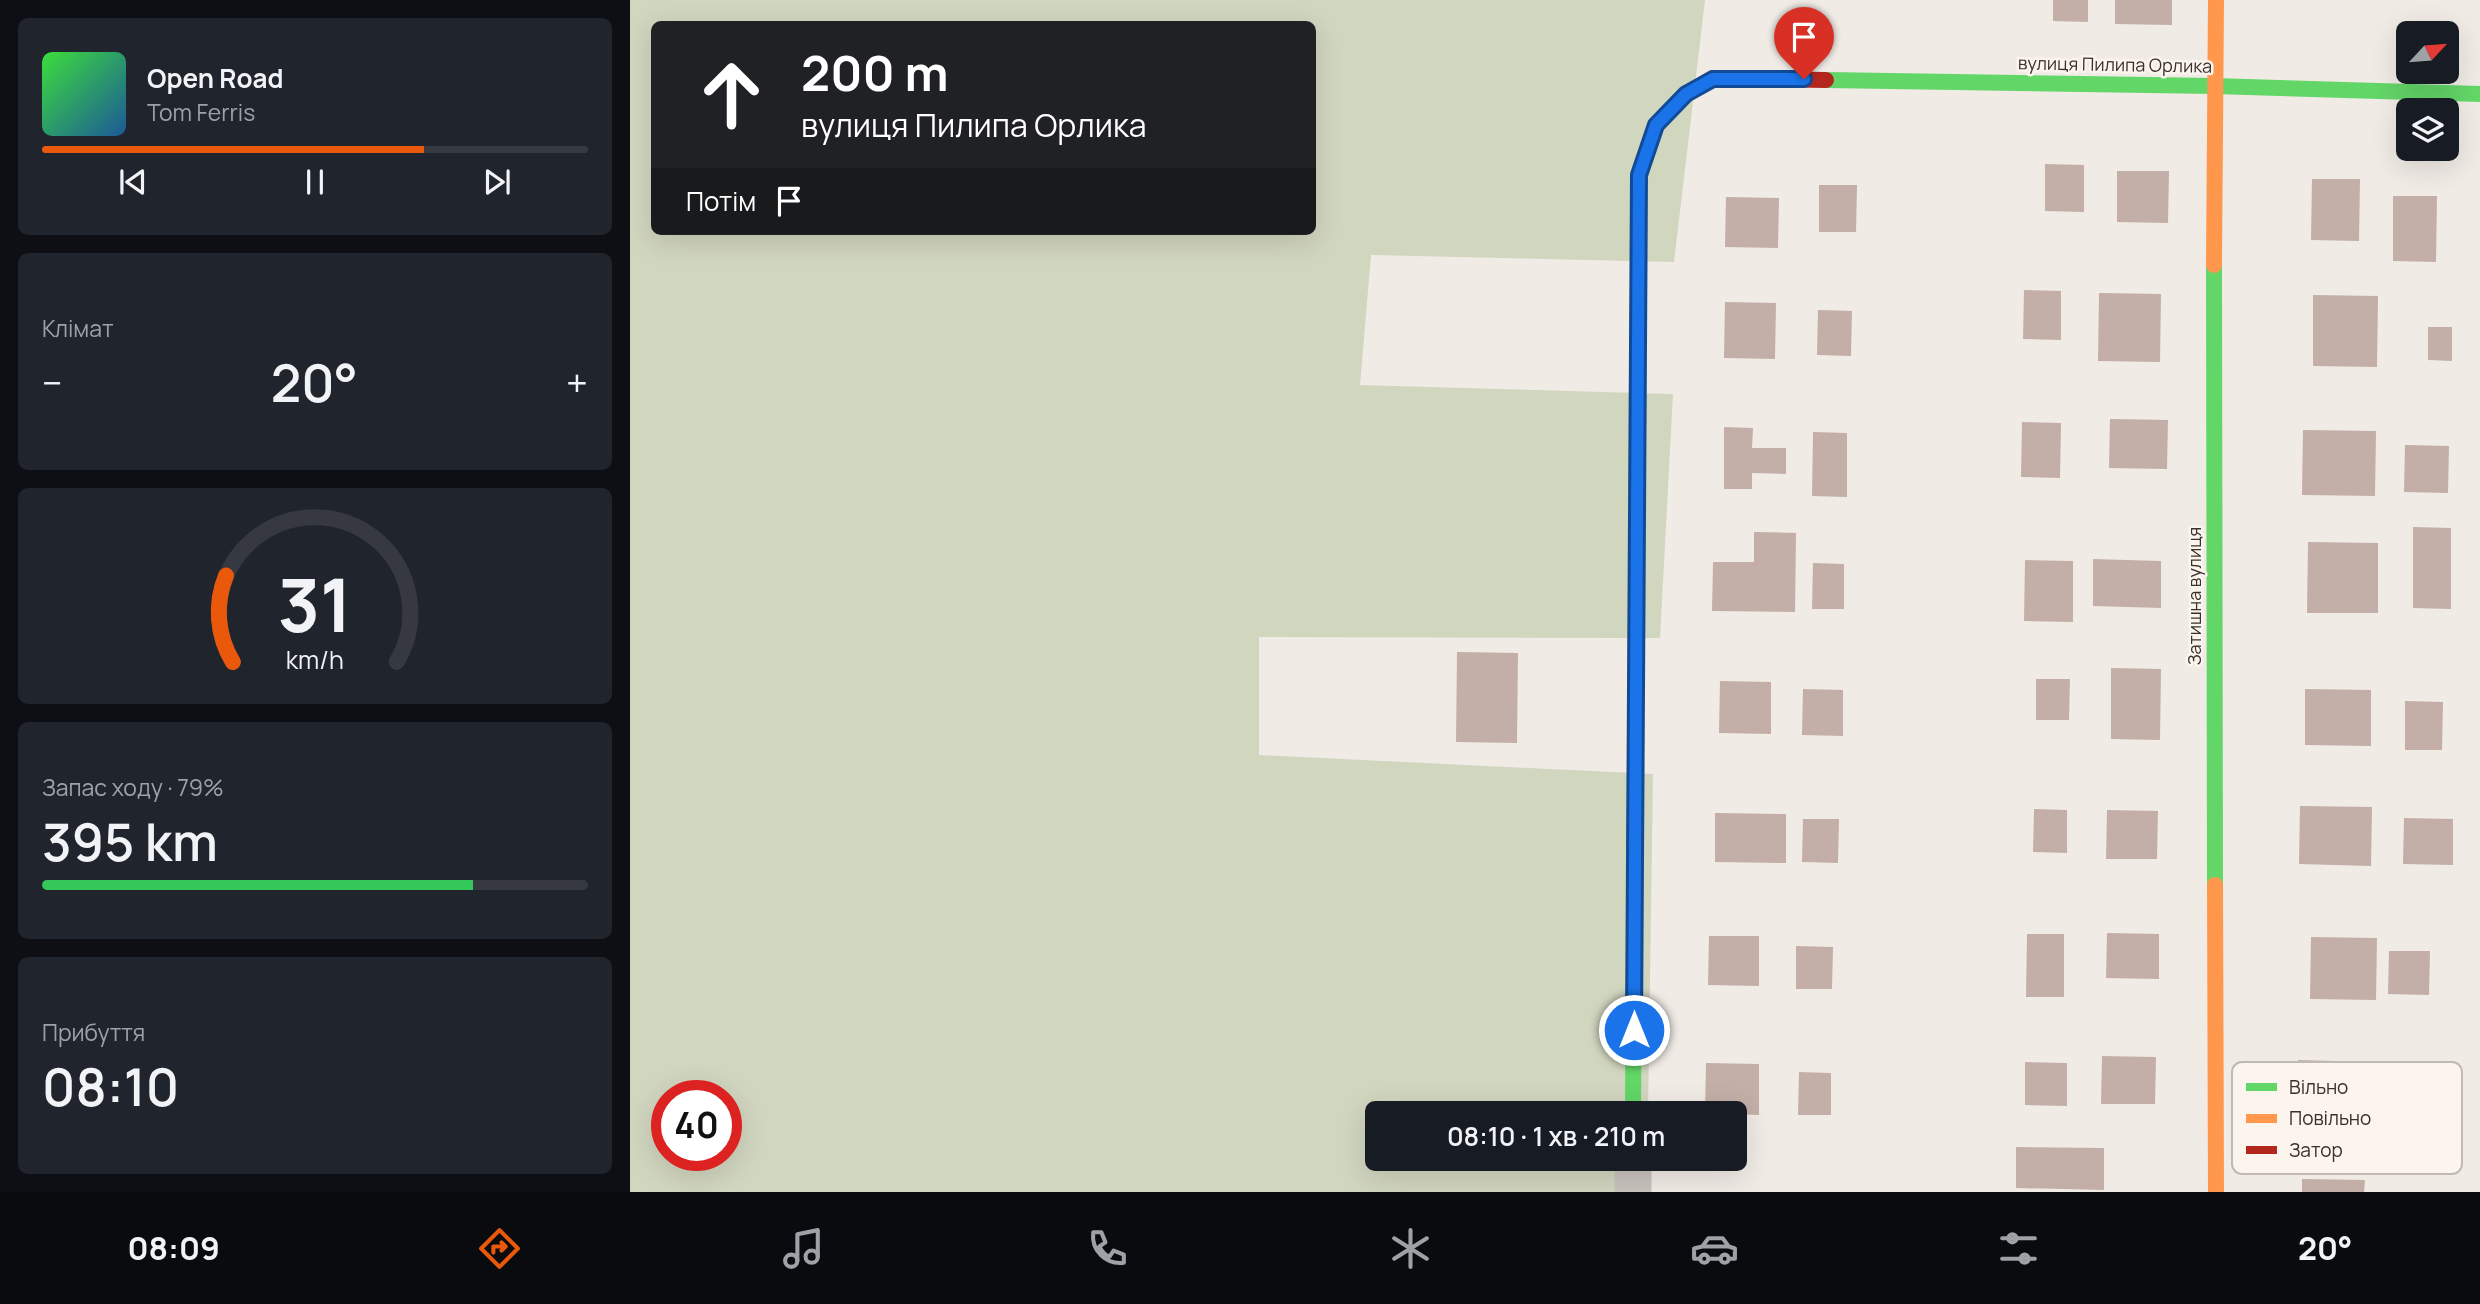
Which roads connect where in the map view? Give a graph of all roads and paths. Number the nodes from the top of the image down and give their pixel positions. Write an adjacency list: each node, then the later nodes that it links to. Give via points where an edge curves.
1 (2216, 0): 2 (street, Затишна вулиця)
2 (2214, 86): 3 (street, вулиця Пилипа Орлика); 4 (street, вулиця Пилипа Орлика, via 1713,79 1686,94 1656,125 1639,175); 7 (street, Затишна вулиця)
3 (2480, 94)
4 (1633, 1101)
5 (1633, 1171): 6 (street)
6 (1633, 1192)
7 (2216, 1192)

